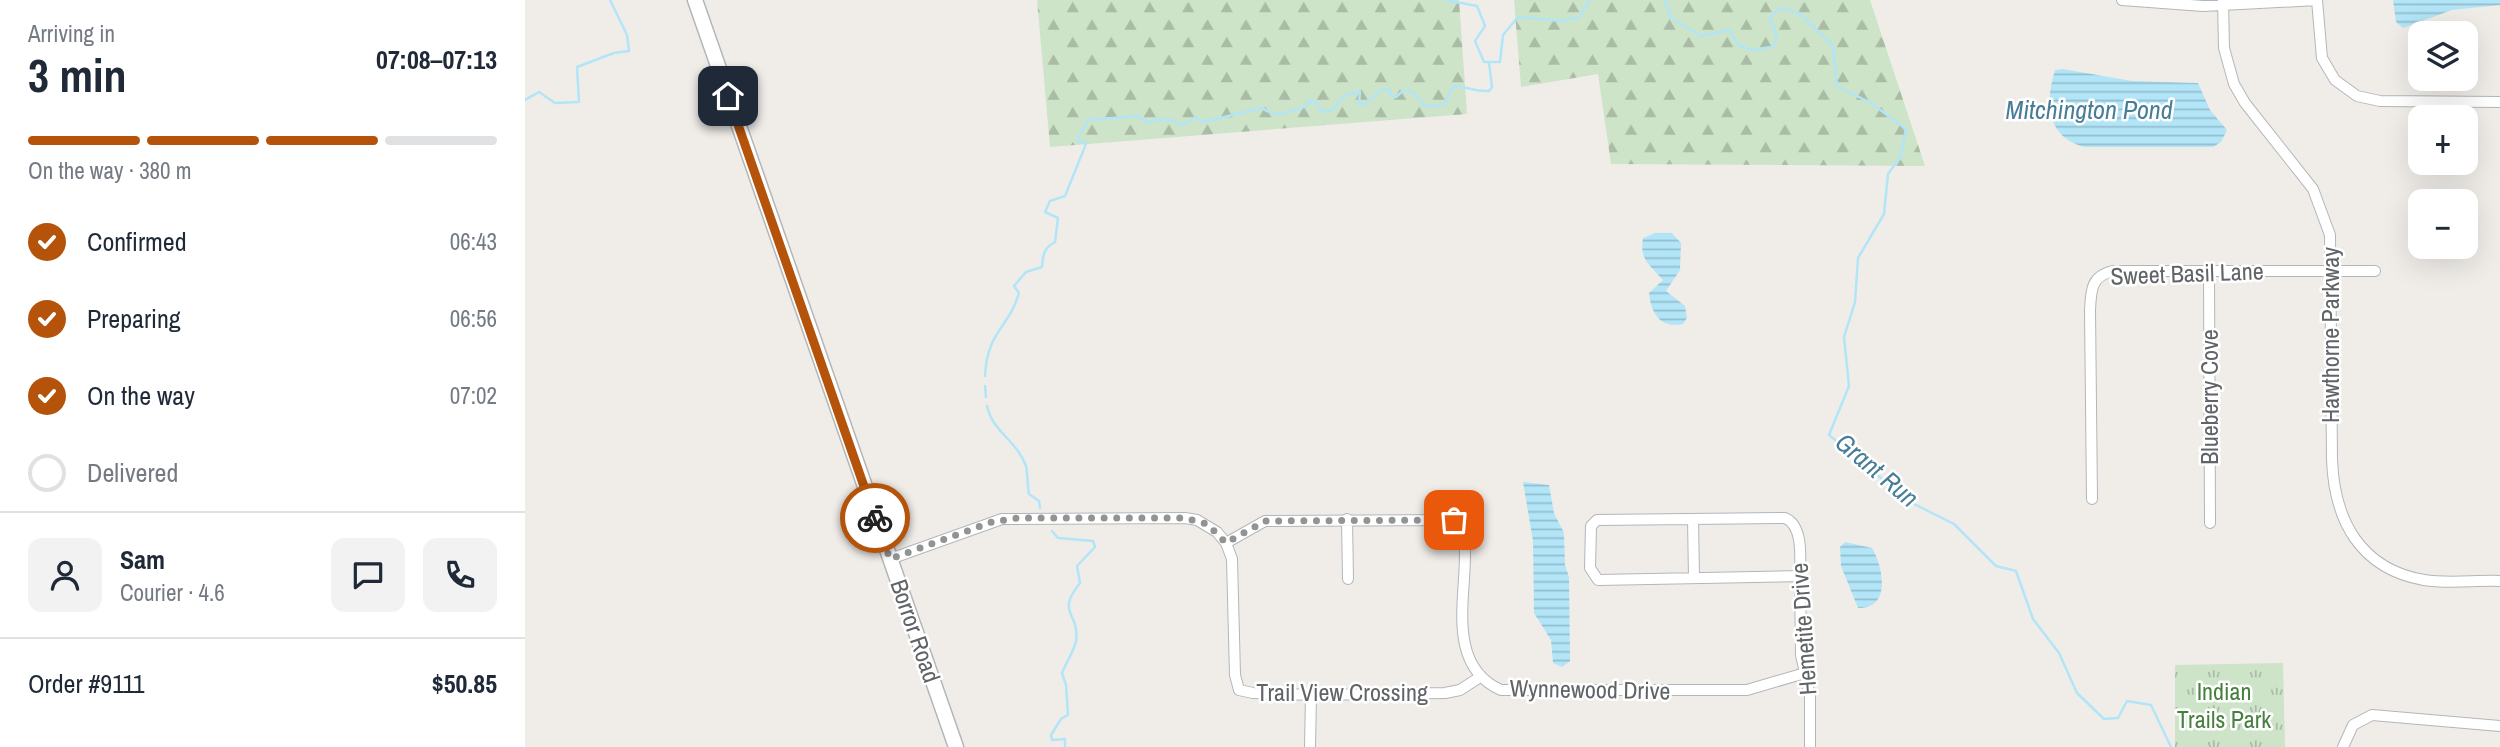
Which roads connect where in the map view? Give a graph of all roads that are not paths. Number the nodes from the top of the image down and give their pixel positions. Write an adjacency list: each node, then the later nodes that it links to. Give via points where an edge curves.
1 (695, 0): 14 (street, Borror Road)
2 (2122, 0): 4 (street)
3 (2317, 0): 4 (street); 5 (street, via 2322,58 2335,80 2357,96 2380,101)
4 (2223, 2): 8 (street, Hawthorne Parkway, via 2224,48 2234,84 2321,202 2330,235)
5 (2500, 102)
6 (2210, 271): 8 (street, Sweet Basil Lane); 9 (street, Sweet Basil Lane, via 2113,271 2104,273 2091,288); 12 (street, Blueberry Cove)
7 (2375, 271): 8 (street, Sweet Basil Lane)
8 (2332, 272): 18 (street, Hawthorne Parkway, via 2332,459 2341,517 2360,545 2399,573 2427,580)
9 (2092, 499)
10 (1347, 519): 13 (street, Wynnewood Drive, via 1265,521); 17 (street); 20 (street, Wynnewood Drive, via 1457,522 1463,536 1464,638 1467,656)
11 (1693, 519): 15 (street, Hemetite Drive, via 1791,520 1798,531); 16 (street); 16 (street, via 1598,520 1591,526 1589,549 1592,575 1598,580)
12 (2210, 523)
13 (1226, 543): 14 (street, via 1207,524 1185,518 1017,518 992,522); 21 (street, Trail View Crossing, via 1234,579 1239,690)
14 (890, 559): 23 (street, Borror Road)
15 (1800, 576): 16 (street); 19 (street, Hemetite Drive)
16 (1694, 578)
17 (1348, 579)
18 (2500, 580)
19 (1805, 673): 20 (street, Wynnewood Drive, via 1747,690 1724,691 1511,692); 25 (street, Hemetite Drive)
20 (1480, 677): 21 (street, Trail View Crossing, via 1460,690 1445,693)
21 (1311, 695): 24 (street)
22 (2500, 726): 26 (street, via 2372,715 2353,725)
23 (956, 747)
24 (1310, 747)
25 (1810, 747)
26 (2343, 747)

